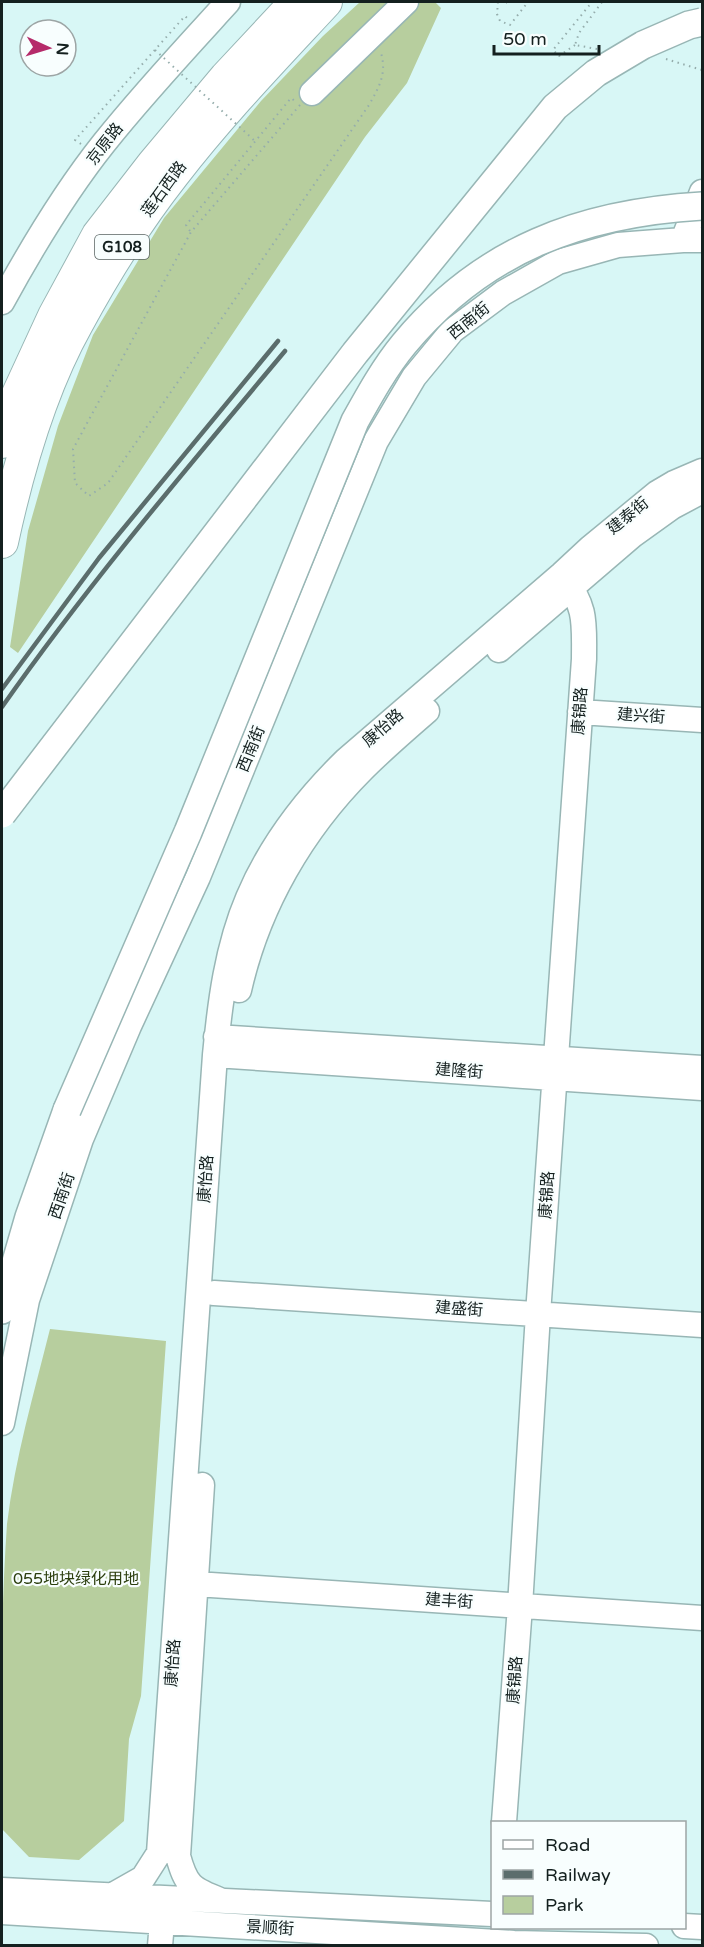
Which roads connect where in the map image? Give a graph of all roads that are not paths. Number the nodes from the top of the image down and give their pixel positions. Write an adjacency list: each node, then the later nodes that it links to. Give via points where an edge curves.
1 (228, 2): 10 (street, 京原路, via 103,144 59,205)
2 (296, 2): 11 (highway, 莲石西路 / G108, via 226,77 98,235 54,316 18,394)
3 (326, 2): 14 (highway, 莲石西路 / G108, via 243,90 172,175 76,325 42,401 16,479)
4 (406, 2): 6 (street)
5 (702, 22): 18 (main road, bridge, via 643,45 596,73 555,107 355,353)
6 (306, 99)
7 (702, 192): 9 (street)
8 (702, 206): 24 (main road, bridge, via 600,220 528,245 486,269 443,301 381,375 351,431 188,832 67,1110 29,1217)
9 (693, 240): 27 (street, 西南街, via 618,245 558,262 503,293 453,331 414,377 376,441 198,877 81,1139 27,1300)
10 (2, 302)
11 (2, 442)
12 (702, 471): 15 (street, 建泰街, via 657,493 590,548)
13 (702, 491): 15 (street, 建泰街, via 672,507)
14 (2, 542)
15 (567, 581): 16 (street, 康锦路, via 584,612); 19 (street, 康怡路, via 346,760 309,800 275,847 248,898 222,988)
16 (580, 712): 17 (street, 建兴街); 21 (street, 康锦路)
17 (702, 720)
18 (2, 814)
19 (223, 1046): 21 (street, 建隆街); 23 (street, 康怡路); 33 (street, 康怡路, via 159,1853 143,1878)
20 (702, 1068): 21 (street, 建隆街)
21 (555, 1069): 22 (street, 建隆街); 25 (street, 康锦路)
22 (702, 1088)
23 (214, 1293): 25 (street, 建盛街); 28 (street, 康怡路)
24 (2, 1310)
25 (538, 1314): 26 (street, 建盛街); 29 (street, 康锦路)
26 (702, 1325)
27 (2, 1423)
28 (196, 1584): 29 (street, 建丰街); 35 (street, 康怡路, via 178,1856 184,1877 198,1892)
29 (520, 1606): 30 (street, 建丰街); 31 (street, 康锦路)
30 (702, 1618)
31 (504, 1821)
32 (2, 1890): 33 (street, 景顺街)
33 (113, 1895): 35 (street, 景顺街)
34 (491, 1895): 37 (street)
35 (220, 1900): 37 (street, 景顺街)
36 (2, 1912): 41 (street, 景顺街)
37 (483, 1913)
38 (686, 1926): 39 (street)
39 (702, 1927)
40 (653, 1929): 43 (street)
41 (161, 1934): 42 (street, 景顺街)
42 (646, 1946)
43 (652, 1946)

